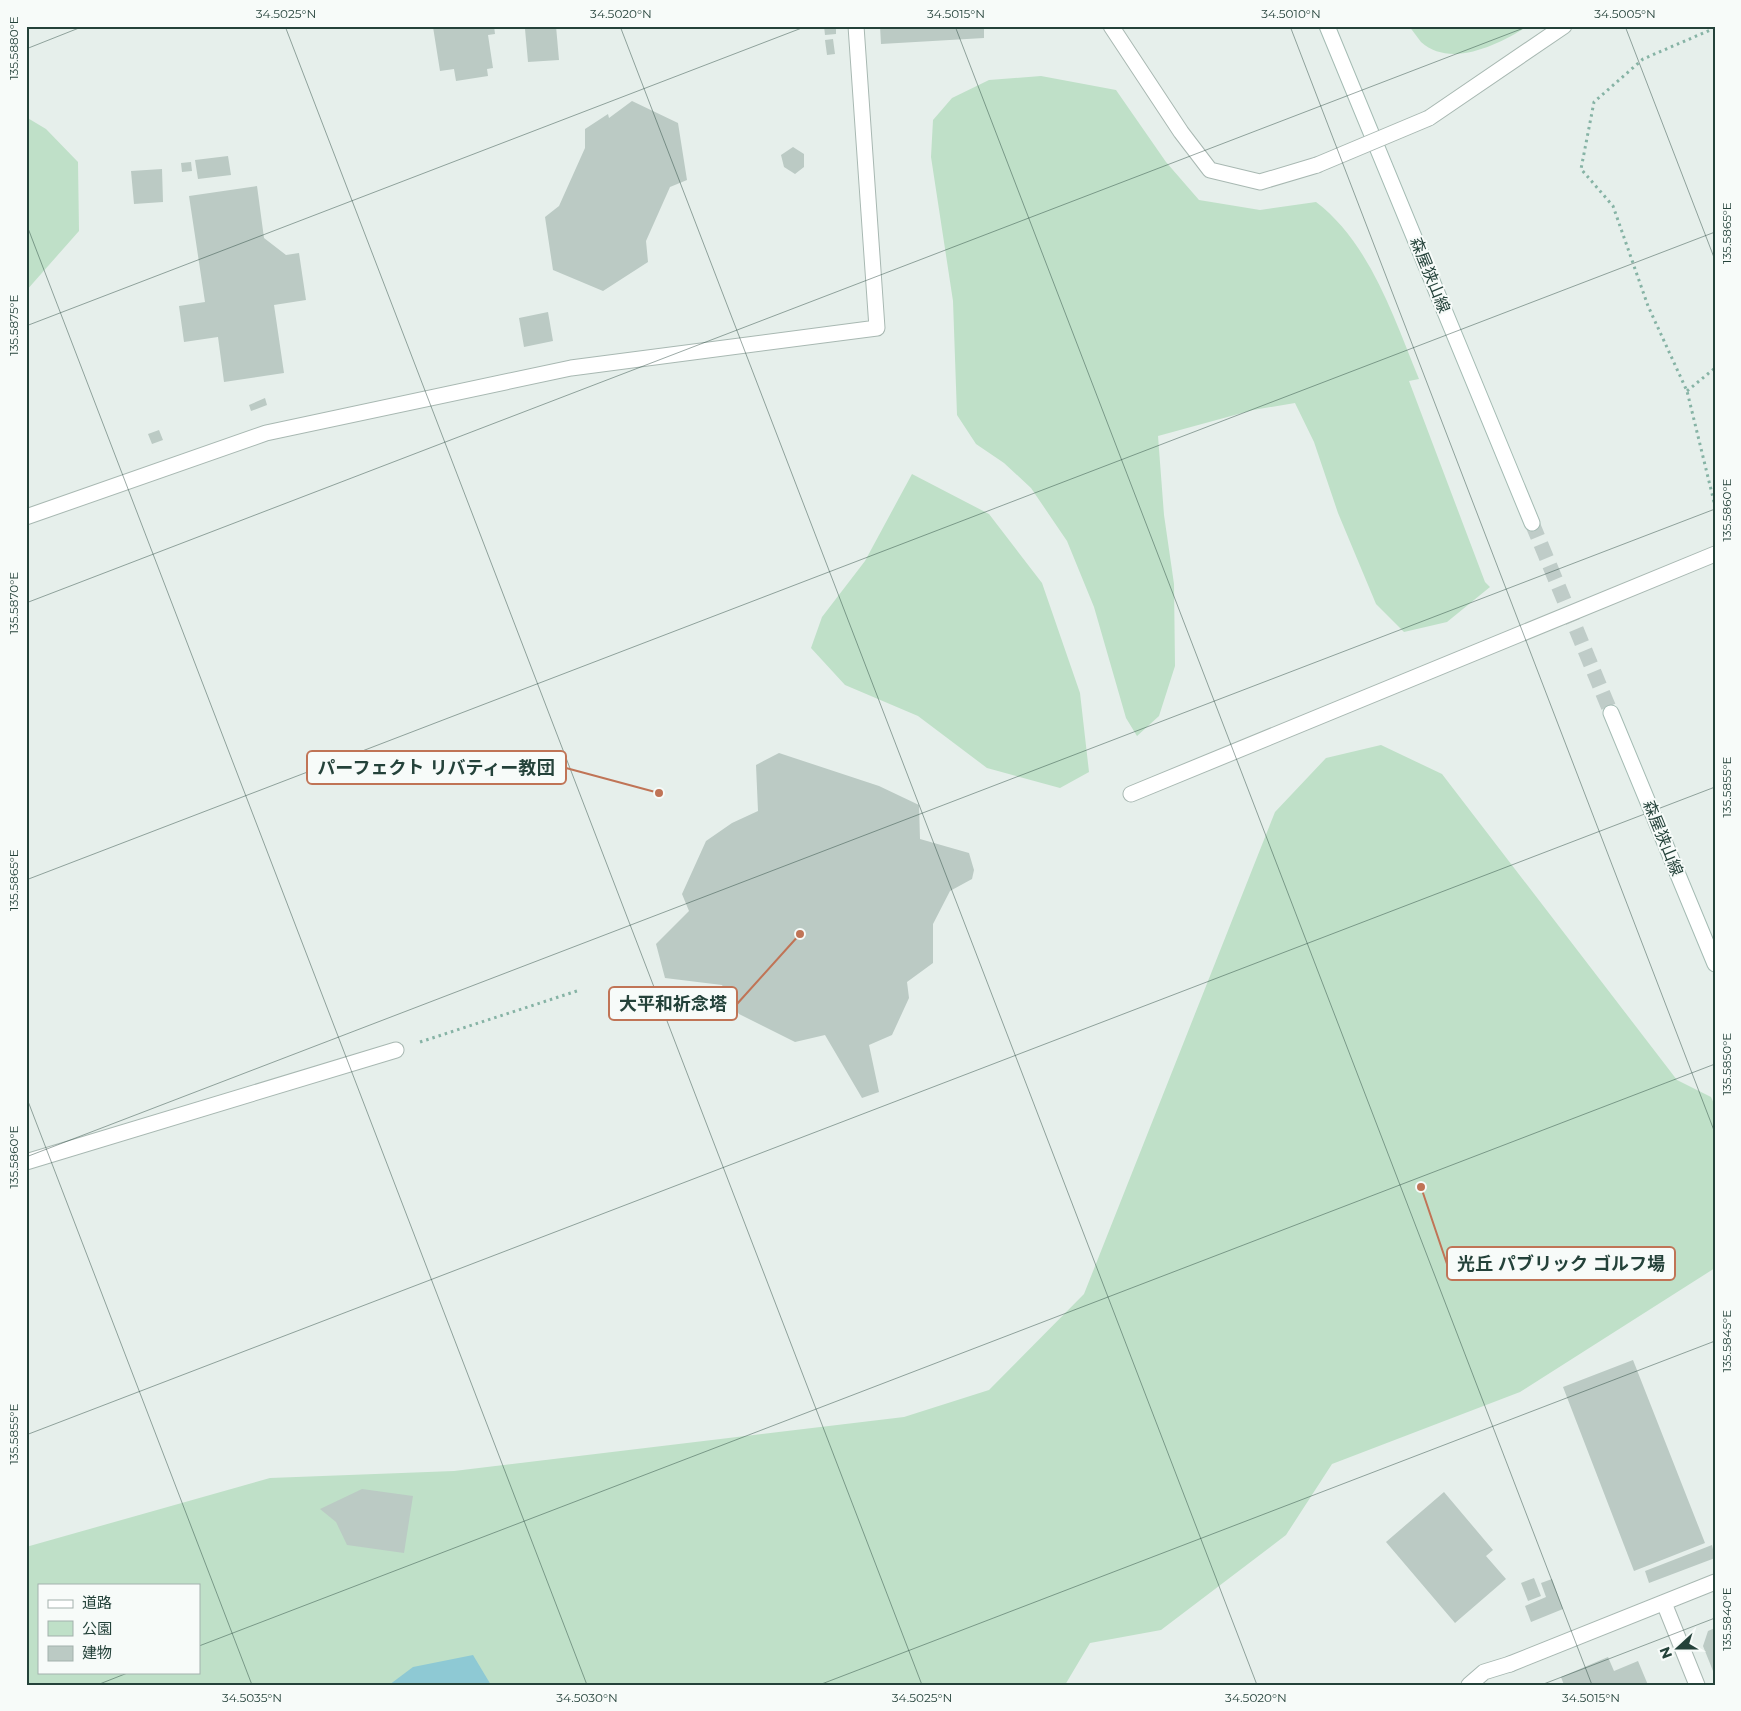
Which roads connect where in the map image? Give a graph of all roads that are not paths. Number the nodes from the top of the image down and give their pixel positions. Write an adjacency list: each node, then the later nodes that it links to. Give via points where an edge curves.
1 (856, 26): 5 (main road, via 877,328 572,368 266,433)
2 (1110, 26): 4 (main road, bridge, via 1210,170 1260,182 1317,165 1429,118)
3 (1327, 26): 6 (main road, 森屋狭山線)
4 (1564, 26)
5 (26, 517)
6 (1532, 523)
7 (1715, 554): 9 (main road)
8 (1611, 713): 10 (main road, 森屋狭山線)
9 (1131, 794)
10 (1715, 964)
11 (396, 1050): 12 (main road)
12 (26, 1162)
13 (1715, 1582): 14 (main road)
14 (1664, 1603): 15 (main road, via 1484,1672); 16 (main road)
15 (1469, 1685)
16 (1697, 1685)

